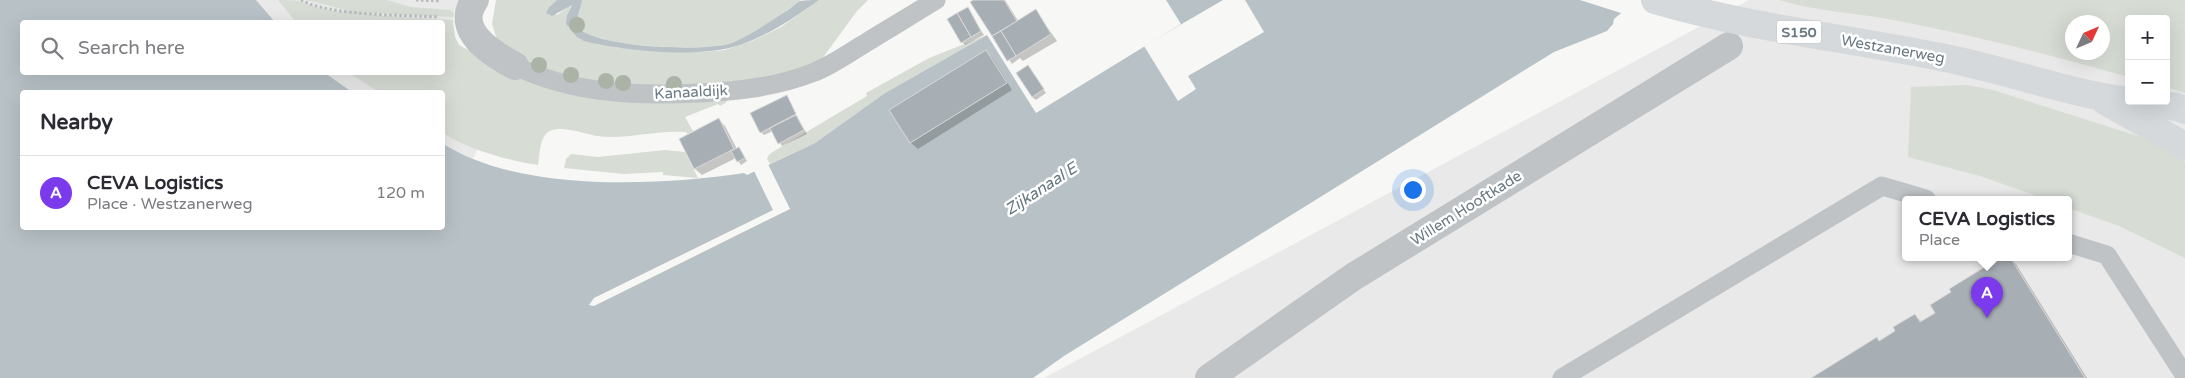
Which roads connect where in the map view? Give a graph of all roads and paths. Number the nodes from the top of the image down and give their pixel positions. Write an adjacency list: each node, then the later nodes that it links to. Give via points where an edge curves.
1 (301, 0): 4 (path, via 335,10)
2 (936, 0): 6 (lane, Kanaaldijk, via 829,66 792,80 755,88 621,94 580,88)
3 (1655, 0): 7 (main road, Westzanerweg / S150, via 1731,20 1943,57)
4 (472, 7): 6 (street, Kanaaldijk, via 474,36)
5 (1729, 46): 15 (street, Willem Hooftkade, via 1353,277)
6 (515, 66)
7 (2100, 98): 8 (main road, Westzanerweg / S150); 11 (main road, Westzanerweg / S150)
8 (2125, 100)
9 (2161, 105): 10 (main road, Westzanerweg / S150)
10 (2185, 110)
11 (2185, 146)
12 (1916, 196): 16 (lane, via 1882,186)
13 (2072, 244): 14 (lane, via 2107,255)
14 (2185, 376)
15 (1209, 378)
16 (1562, 378)

